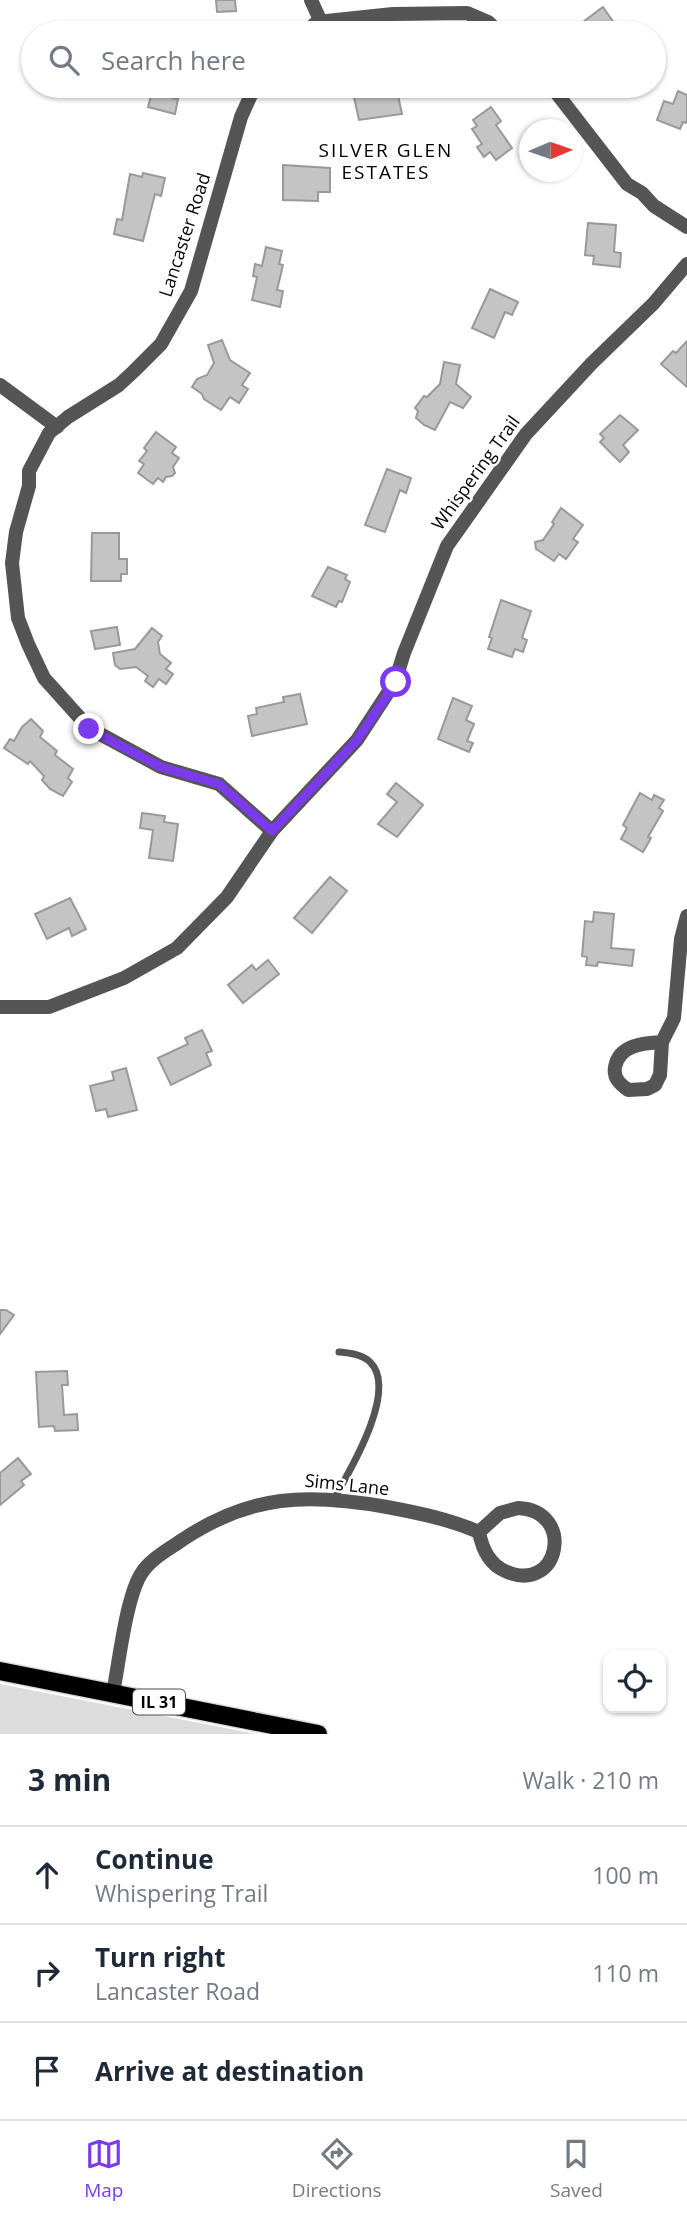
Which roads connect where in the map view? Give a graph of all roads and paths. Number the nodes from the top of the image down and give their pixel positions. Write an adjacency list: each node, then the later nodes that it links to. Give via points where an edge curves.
1 (311, 0): 2 (street)
2 (321, 21)
3 (329, 21): 4 (street, via 393,13 467,13)
4 (486, 21)
5 (250, 98): 10 (street, Lancaster Road, via 191,291 172,326 119,385)
6 (560, 98): 7 (street, via 627,184)
7 (687, 227)
8 (687, 264): 11 (street, Whispering Trail, via 526,434 447,546 396,682 357,740)
9 (0, 385): 10 (street)
10 (57, 427): 11 (street, Lancaster Road, via 49,433 29,471 12,563 18,618 44,678 89,729 161,767 219,784)
11 (272, 831): 13 (street, Whispering Trail, via 227,897 177,948 124,978 48,1007)
12 (687, 916): 14 (street, via 674,1018)
13 (0, 1007)
14 (662, 1042)
15 (339, 1352): 16 (lane, via 356,1354 371,1363 378,1376 378,1390 370,1428)
16 (334, 1499): 17 (street, Sims Lane, via 441,1517); 19 (street, Sims Lane, via 256,1505 191,1534 153,1560 141,1574 130,1606)
17 (479, 1532): 17 (street, via 491,1561 510,1574 539,1573 555,1548 549,1522 528,1508 500,1513)
18 (0, 1671): 19 (main road, IL 31)
19 (113, 1693): 20 (main road, IL 31)
20 (318, 1734)

